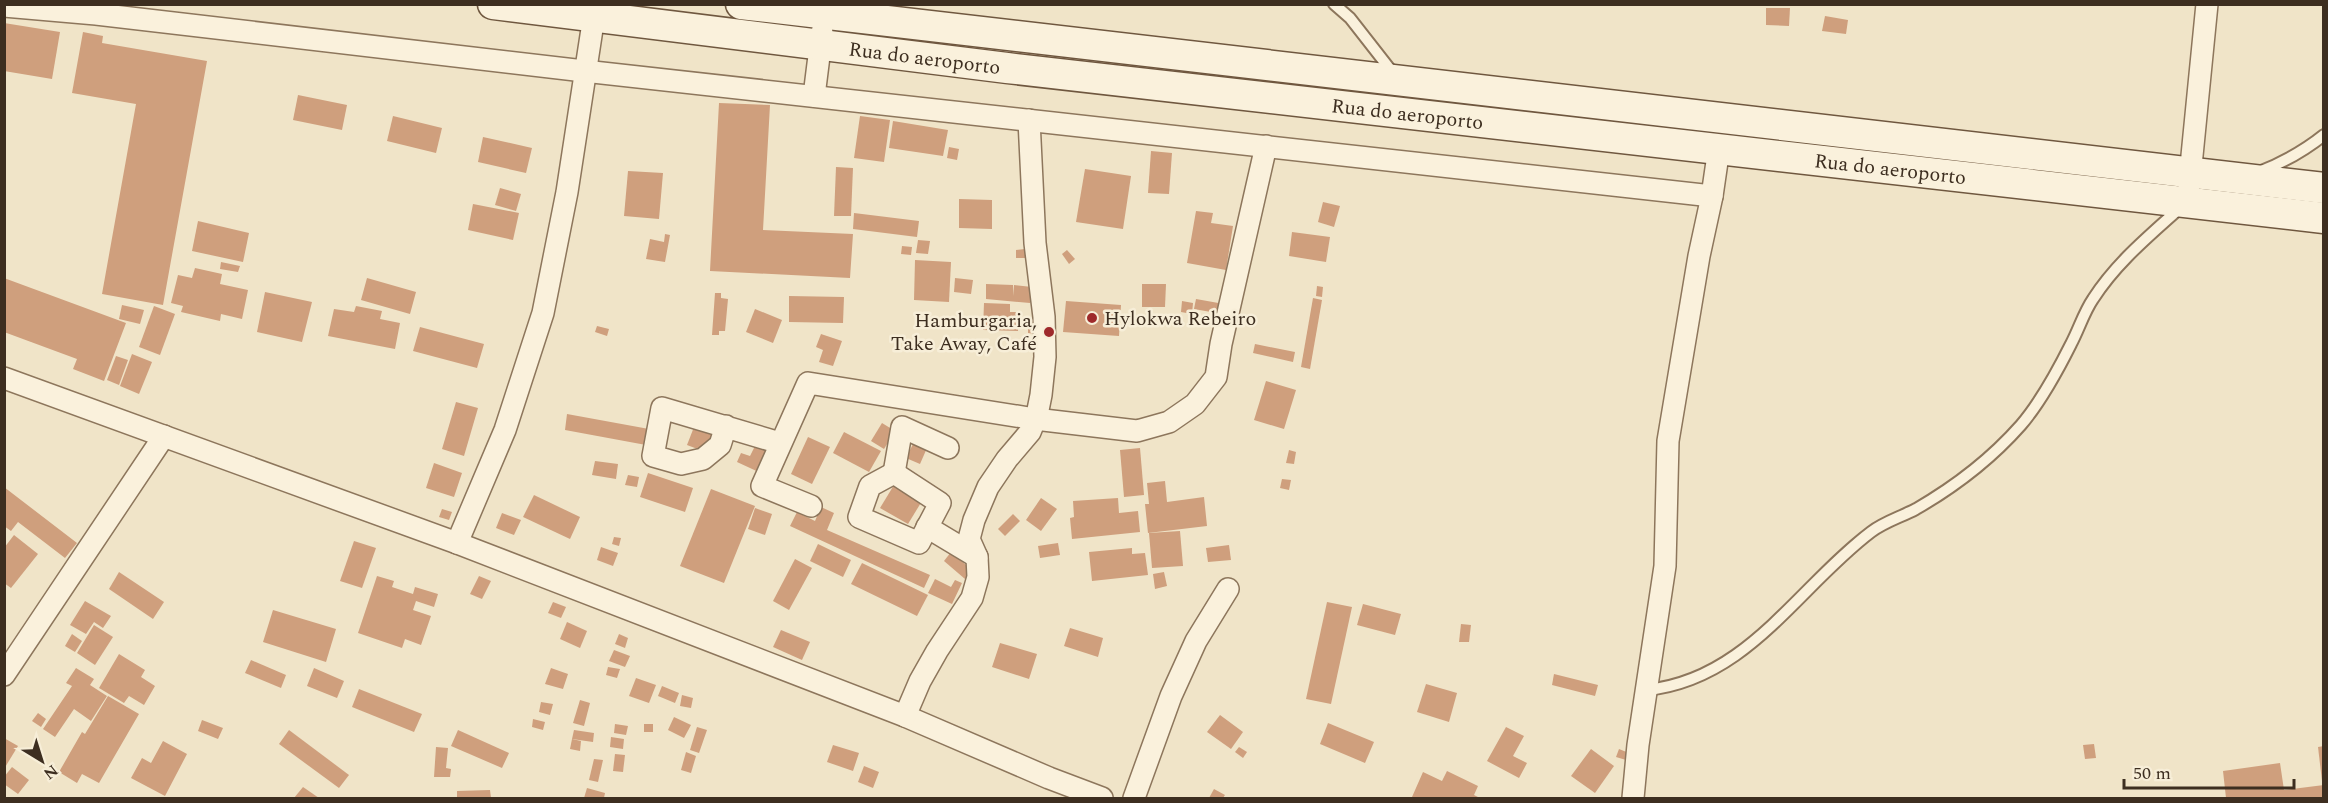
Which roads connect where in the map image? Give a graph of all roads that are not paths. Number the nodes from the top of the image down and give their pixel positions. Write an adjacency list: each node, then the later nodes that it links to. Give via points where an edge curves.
1 (493, 4): 9 (main road, Rua do aeroporto)
2 (741, 4): 6 (main road, Rua do aeroporto)
3 (1334, 4): 12 (lane, via 1350,18)
4 (2207, 4): 19 (street)
5 (4, 6): 7 (street)
6 (780, 7): 8 (main road, Rua do aeroporto)
7 (96, 9): 11 (street)
8 (837, 10): 10 (street); 12 (main road, Rua do aeroporto)
9 (594, 16): 10 (main road, Rua do aeroporto); 11 (street)
10 (820, 44): 13 (street); 17 (main road, Rua do aeroporto)
11 (584, 71): 13 (street); 32 (street, via 567,192 543,314 505,430)
12 (1399, 81): 19 (main road, Rua do aeroporto)
13 (814, 96): 14 (street)
14 (1029, 120): 16 (street); 24 (street, via 1034,234 1044,317 1043,376)
15 (2324, 135): 18 (lane, via 2278,164)
16 (1266, 146): 21 (street); 24 (street, via 1216,377 1195,404 1169,422 1137,431)
17 (1719, 148): 19 (main road, Rua do aeroporto); 21 (street)
18 (2242, 178): 19 (main road, Rua do aeroporto); 20 (main road, Rua do aeroporto)
19 (2188, 187): 22 (main road, Rua do aeroporto); 36 (lane, via 2119,263 2092,300 2072,344 2023,423 1992,456 1954,485 1873,530 1737,655 1695,678 1671,687)
20 (2324, 188)
21 (1712, 196): 36 (street, via 1668,441 1665,566)
22 (2324, 218)
23 (4, 378): 26 (street)
24 (1035, 419): 27 (street, via 807,383); 33 (street, via 1030,432 988,488 974,520 969,539)
25 (726, 426): 27 (street)
26 (164, 436): 32 (street); 35 (street)
27 (780, 443): 30 (street, via 762,486)
28 (948, 448): 29 (street, via 902,427)
29 (894, 473): 31 (street, via 940,503); 31 (street, via 870,486 860,517 919,543)
30 (811, 506)
31 (927, 528): 33 (street)
32 (457, 543): 37 (street)
33 (976, 557): 37 (street, via 978,577 972,598 937,651)
34 (1228, 588): 39 (street, via 1196,640)
35 (4, 675)
36 (1646, 690): 40 (street)
37 (905, 716): 38 (street)
38 (1102, 798)
39 (1134, 798)
40 (1633, 798)

